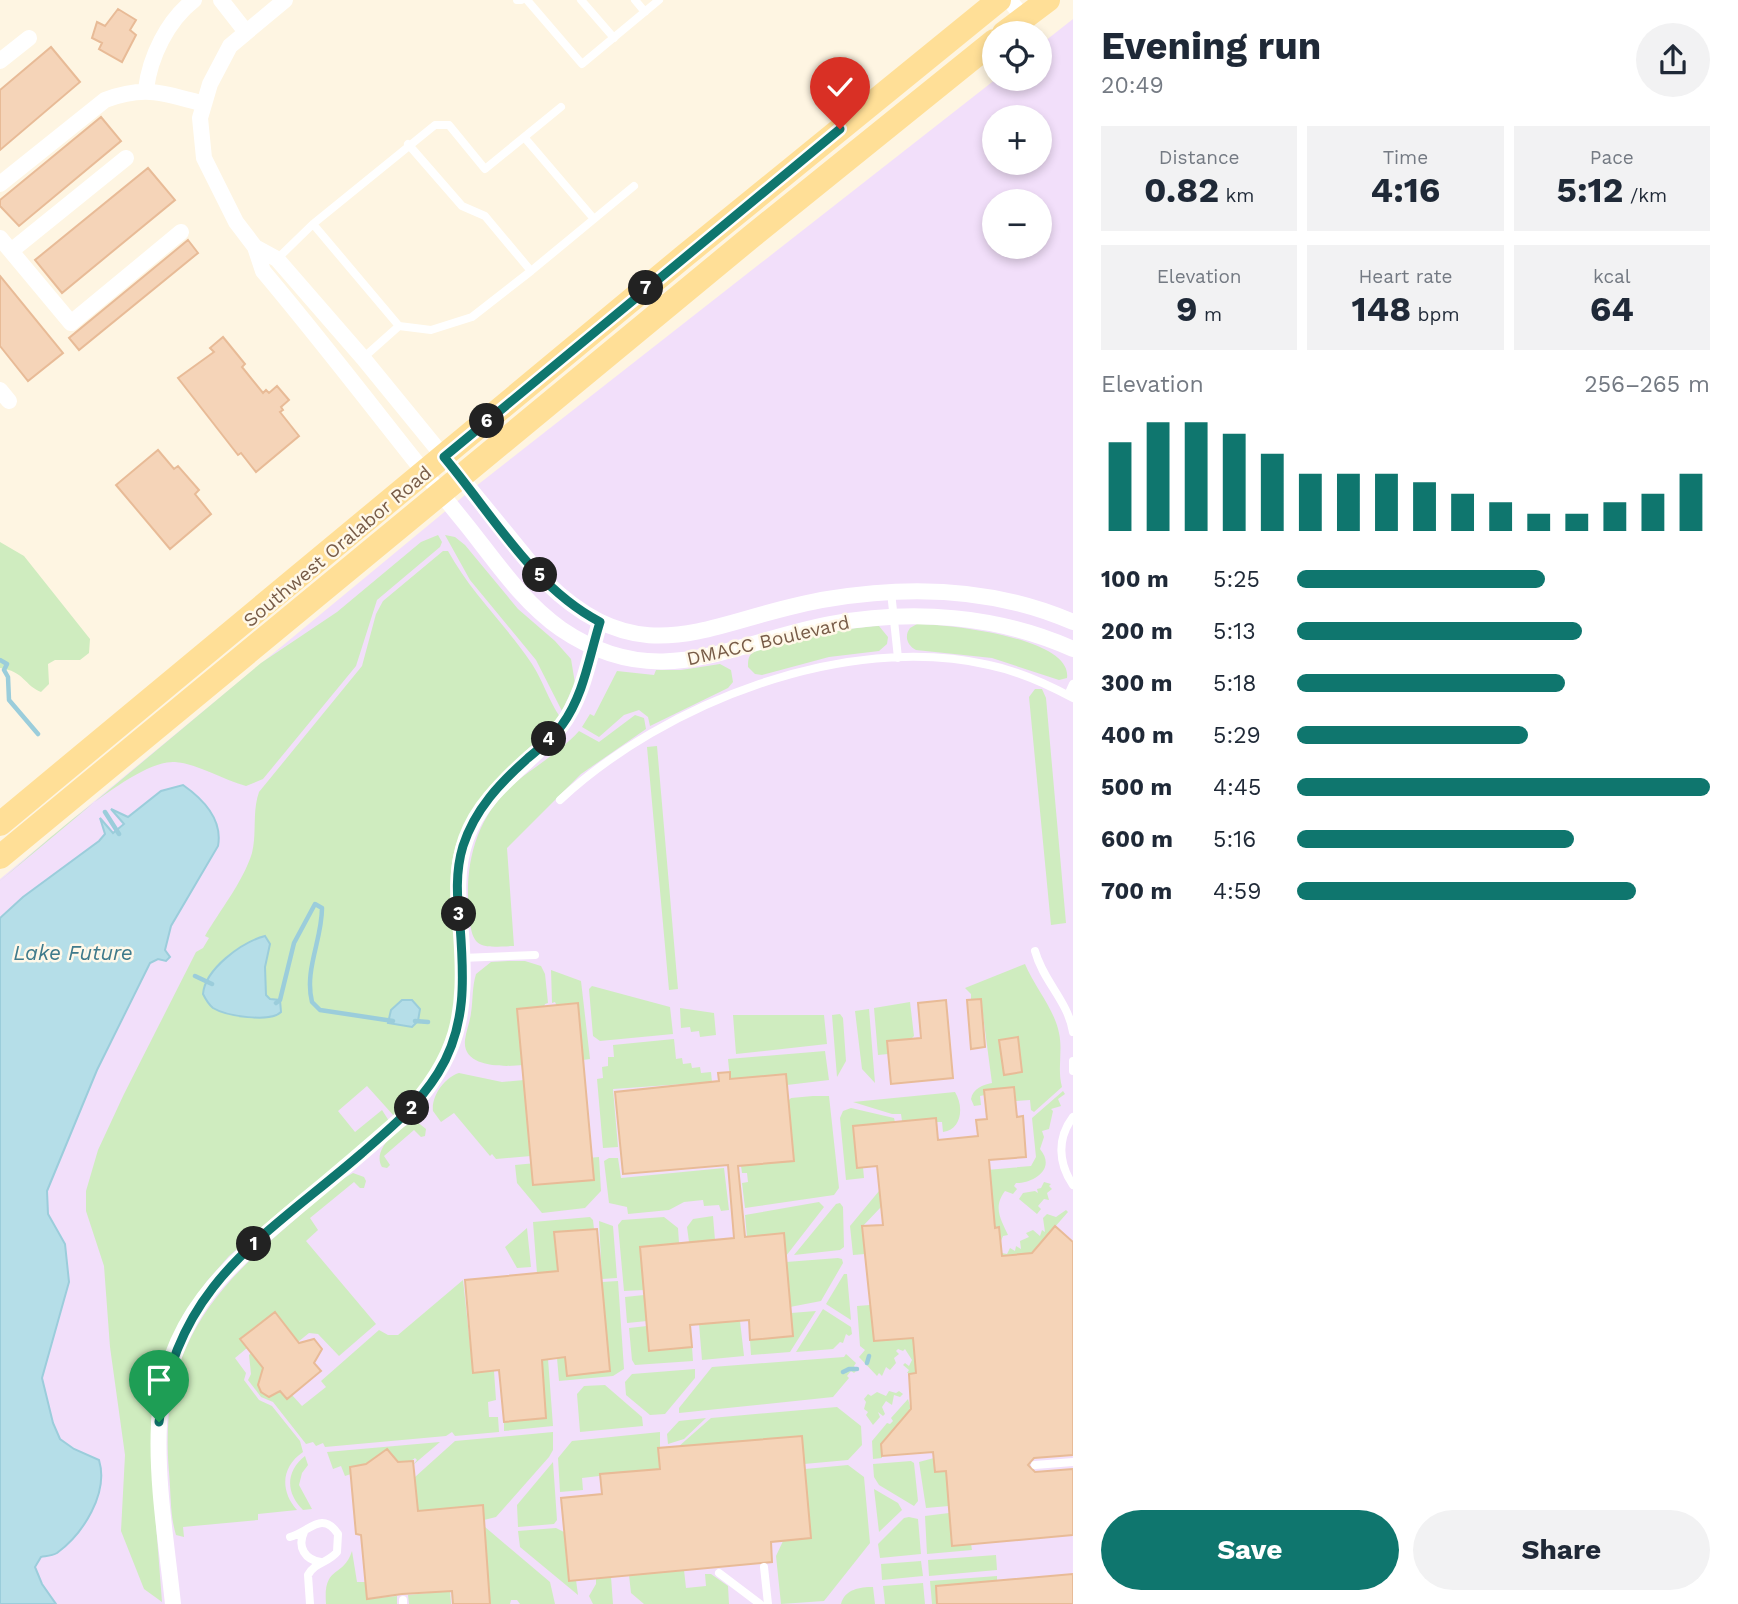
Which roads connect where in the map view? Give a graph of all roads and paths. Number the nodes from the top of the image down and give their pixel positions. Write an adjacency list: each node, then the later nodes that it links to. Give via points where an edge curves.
1 (194, 0): 17 (street, via 162,37)
2 (221, 0): 12 (street)
3 (285, 0): 12 (street)
4 (527, 0): 14 (lane, via 582,64)
5 (581, 0): 14 (lane)
6 (635, 0): 10 (lane)
7 (659, 0): 10 (lane)
8 (999, 0): 36 (main road, Southwest Oralabor Road)
9 (1033, 4): 11 (main road)
10 (645, 12): 14 (lane)
11 (1016, 21)
12 (246, 32): 19 (street, via 230,47)
13 (29, 38): 16 (street)
14 (614, 38)
15 (982, 51): 38 (main road, Southwest Oralabor Road)
16 (0, 61)
17 (146, 89): 19 (street); 23 (street, via 105,100)
18 (561, 107): 20 (lane)
19 (202, 111): 29 (street, via 204,158 236,222)
20 (524, 137): 21 (lane, via 485,169 449,125 435,125); 25 (lane)
21 (408, 144): 26 (lane); 33 (lane, via 462,206 485,216)
22 (126, 158): 30 (street)
23 (0, 184)
24 (634, 186): 25 (lane)
25 (594, 219): 33 (lane)
26 (313, 223): 31 (lane); 34 (lane)
27 (181, 232): 30 (street, via 71,323)
28 (0, 238): 30 (street)
29 (255, 247): 31 (street); 32 (street)
30 (11, 251)
31 (277, 259): 32 (lane); 35 (street, DMACC Boulevard)
32 (263, 271): 37 (street, DMACC Boulevard)
33 (531, 271): 34 (lane, via 472,317 431,330)
34 (399, 326): 35 (lane)
35 (363, 358): 36 (street, DMACC Boulevard)
36 (444, 457): 37 (main road, Southwest Oralabor Road); 38 (street, DMACC Boulevard)
37 (425, 473): 39 (street, DMACC Boulevard); 50 (main road, Southwest Oralabor Road)
38 (461, 477): 39 (main road, Southwest Oralabor Road); 42 (street, DMACC Boulevard, via 546,582)
39 (441, 494): 44 (street, DMACC Boulevard, via 536,608); 51 (main road, Southwest Oralabor Road)
40 (891, 592): 41 (lane); 42 (street, DMACC Boulevard, via 802,604 690,634 649,635); 43 (street, DMACC Boulevard, via 991,597)
41 (893, 616): 44 (street, DMACC Boulevard, via 806,629 695,660 653,662); 45 (street, DMACC Boulevard, via 985,622); 46 (lane)
42 (600, 622): 44 (street)
43 (1073, 622)
44 (593, 646): 54 (street, via 574,708 560,728 493,792 469,830 457,883)
45 (1073, 649)
46 (898, 658): 48 (lane, via 989,665); 49 (lane, via 817,668 754,685 670,723 610,758)
47 (1073, 684): 48 (lane)
48 (1071, 697)
49 (560, 800)
50 (0, 824)
51 (0, 858)
52 (1035, 951): 55 (lane)
53 (535, 955): 54 (lane)
54 (462, 958): 67 (street, via 463,1002 455,1038 427,1090 402,1118 225,1270 183,1332 168,1370 159,1431)
55 (1073, 1032)
56 (1073, 1061): 57 (lane)
57 (1073, 1071)
58 (1073, 1117): 59 (lane, via 1061,1146)
59 (1073, 1185)
60 (1073, 1462): 61 (lane)
61 (1035, 1465)
62 (302, 1550): 63 (lane); 63 (lane, via 290,1537 324,1523 338,1534 337,1552); 66 (lane)
63 (321, 1562): 66 (lane)
64 (764, 1567): 70 (lane)
65 (719, 1573): 69 (lane)
66 (307, 1579): 68 (lane)
67 (173, 1604)
68 (310, 1604)
69 (760, 1604)
70 (768, 1604)

